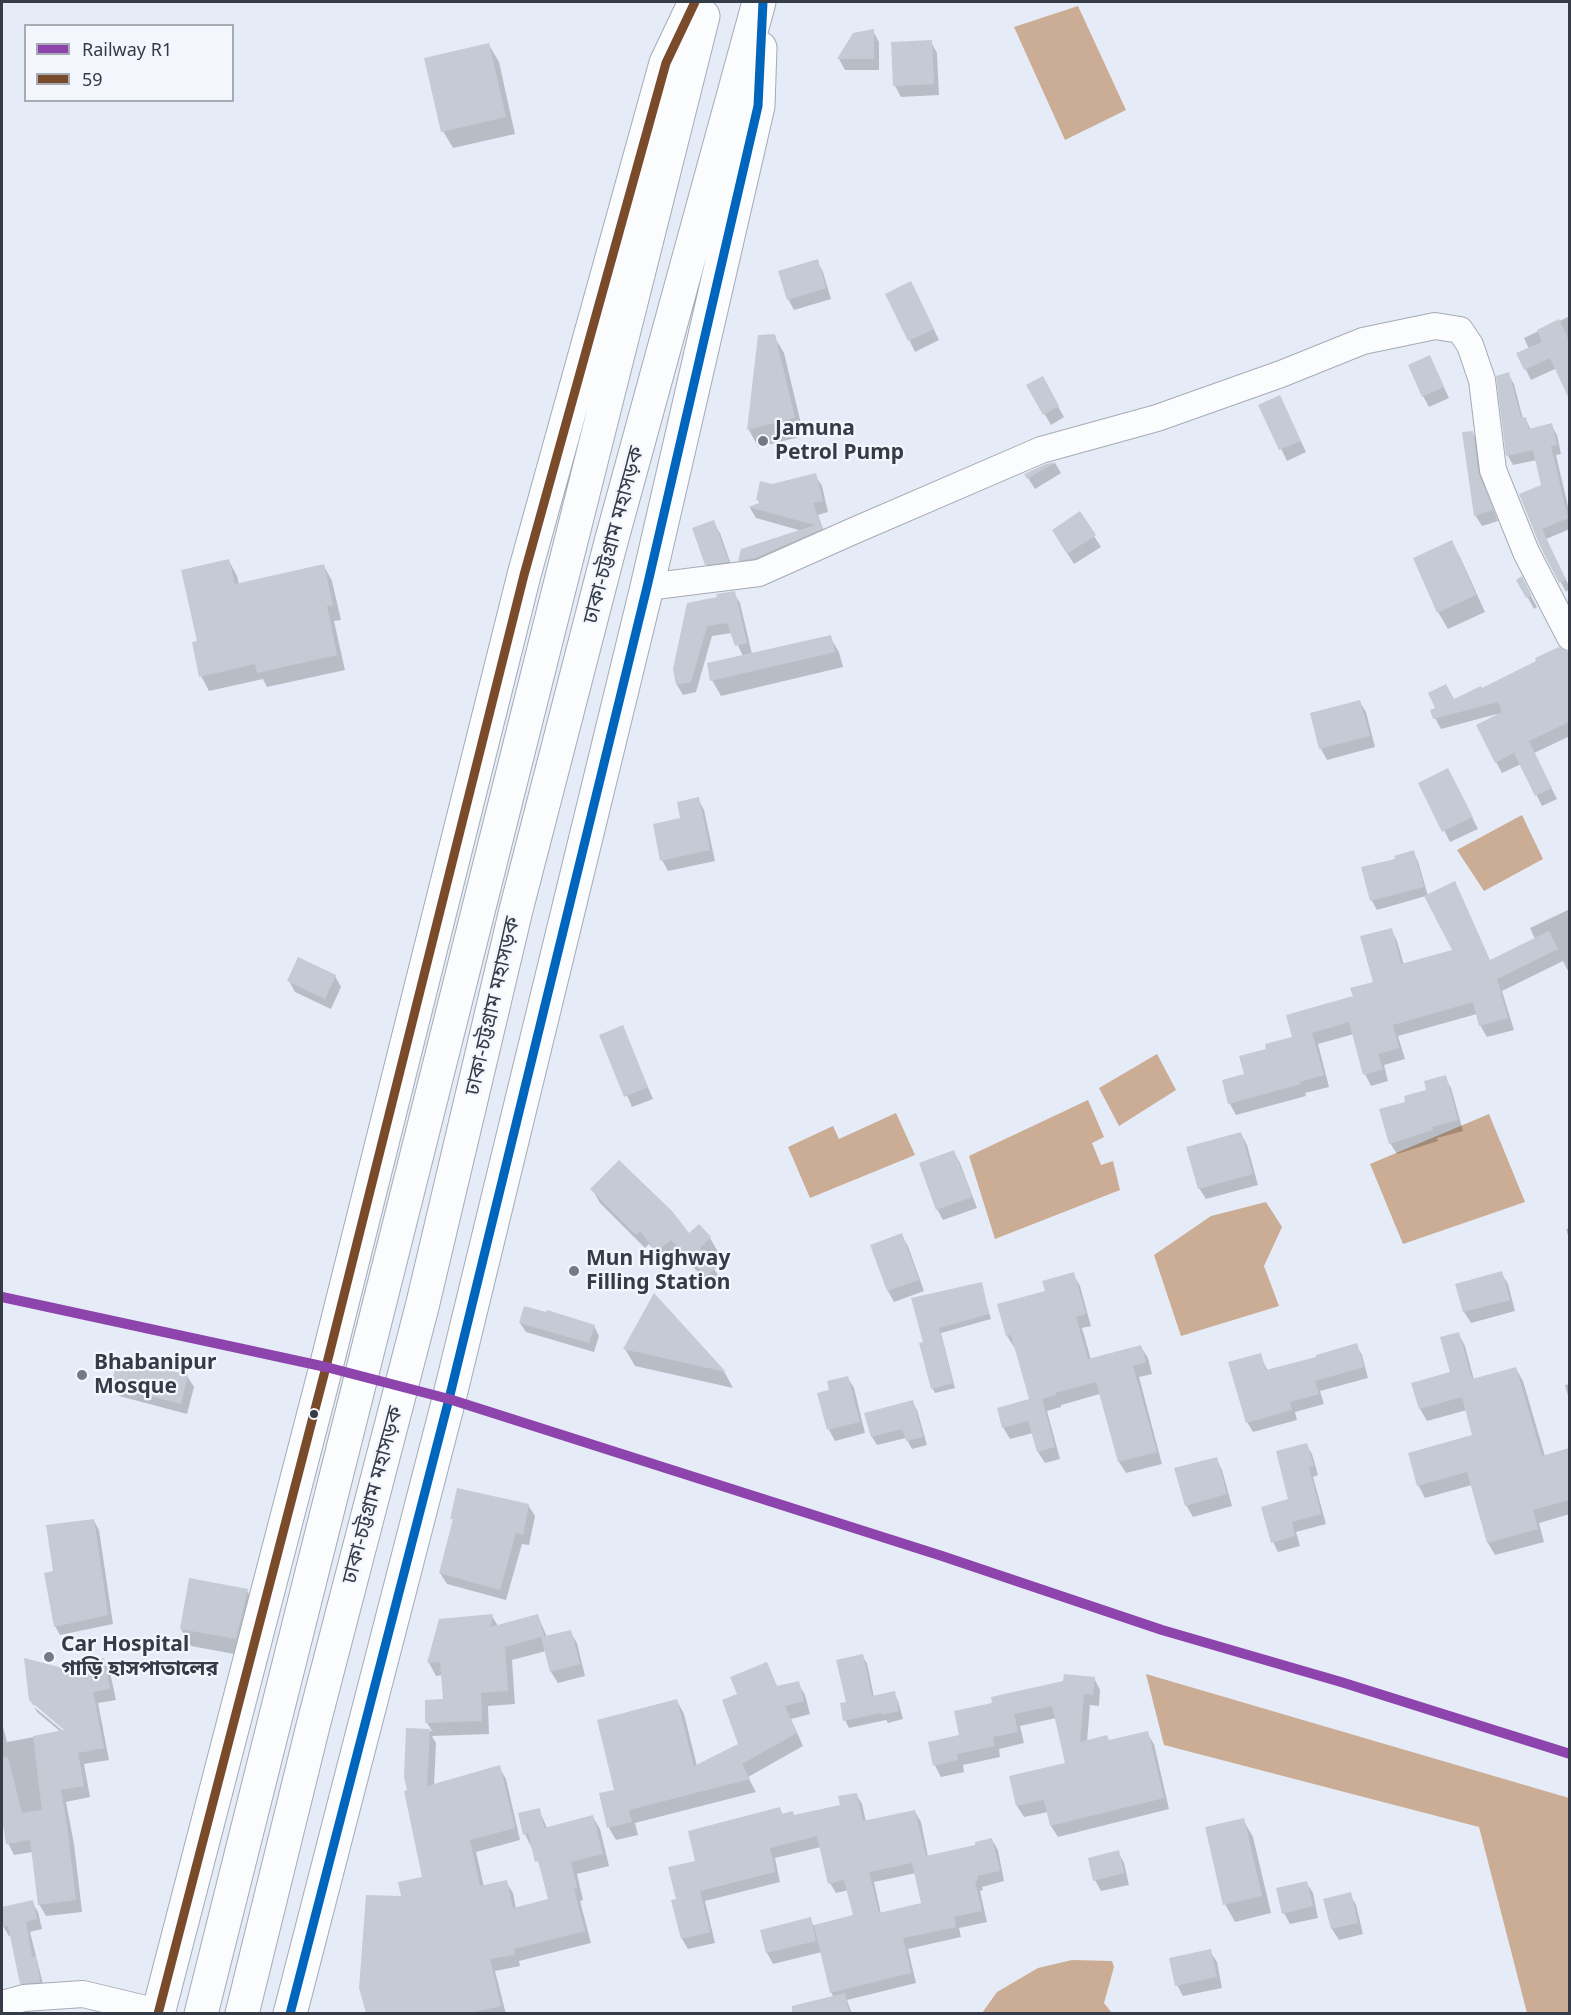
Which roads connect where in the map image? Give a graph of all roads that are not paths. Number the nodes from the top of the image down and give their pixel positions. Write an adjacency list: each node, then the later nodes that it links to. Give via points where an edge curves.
1 (695, 2): 7 (highway, via 666,63 524,575 326,1367)
2 (707, 2): 8 (highway, ঢাকা-চট্টগ্রাম মহাসড়ক)
3 (761, 2): 4 (highway, via 758,106); 9 (highway, ঢাকা-চট্টগ্রাম মহাসড়ক, via 611,542)
4 (647, 587): 5 (street, via 759,573 1041,450 1157,418 1363,342 1447,326 1460,330 1470,345 1485,394 1493,470 1526,552); 10 (highway, via 446,1410)
5 (1569, 637)
6 (2, 2004): 7 (street, via 24,1998 83,1994)
7 (158, 2013)
8 (201, 2013)
9 (242, 2013)
10 (290, 2013)

